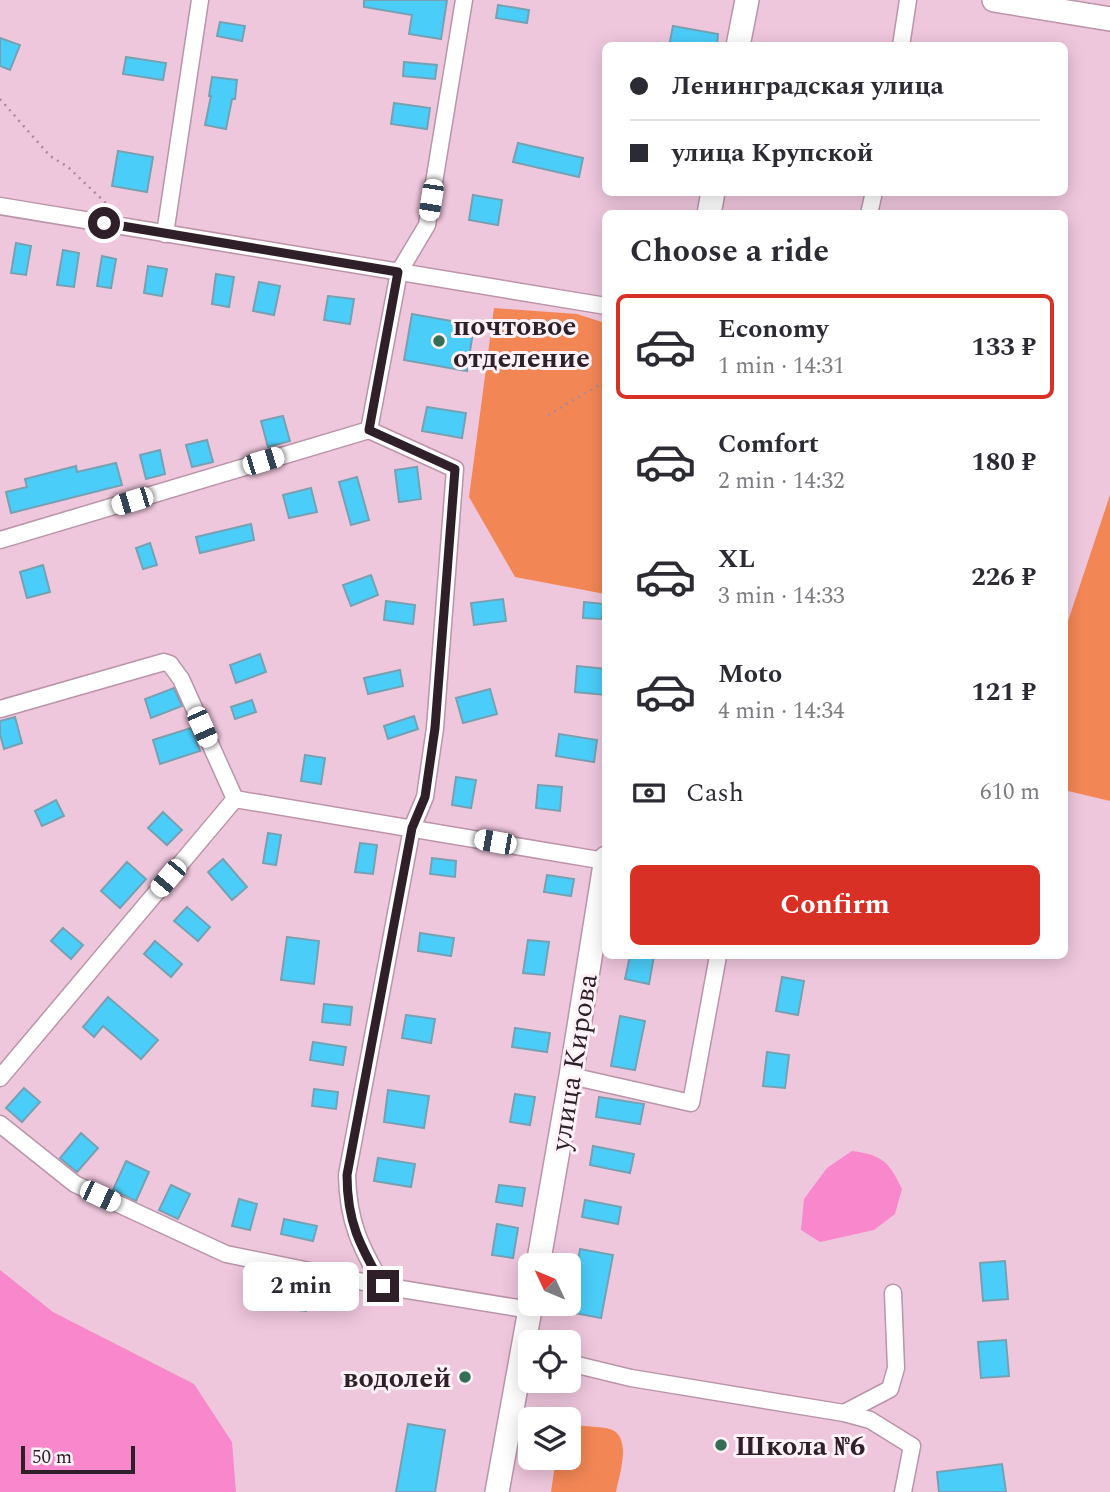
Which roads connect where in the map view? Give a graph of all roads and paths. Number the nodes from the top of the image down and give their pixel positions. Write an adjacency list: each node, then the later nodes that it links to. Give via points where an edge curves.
1 (200, 0): 12 (street)
2 (464, 0): 13 (street, via 427,225)
3 (747, 0): 7 (street)
4 (908, 0): 8 (street)
5 (994, 0): 6 (street)
6 (1110, 19)
7 (739, 42)
8 (902, 42)
9 (0, 99): 11 (path, via 50,156 68,167)
10 (0, 206): 11 (street)
11 (130, 228): 12 (street)
12 (164, 234): 13 (street)
13 (398, 272): 14 (street); 17 (street)
14 (602, 305)
15 (602, 383): 16 (path)
16 (548, 415)
17 (369, 430): 18 (street); 21 (street, via 455,469 435,728 425,797)
18 (0, 540)
19 (0, 709): 20 (street, via 158,662 170,664)
20 (235, 799): 21 (street); 26 (street)
21 (412, 828): 22 (street); 29 (street, via 347,1175 347,1202 358,1242)
22 (602, 860)
23 (602, 879): 25 (street, улица Кирова)
24 (717, 959): 25 (street, via 691,1103)
25 (571, 1076): 28 (street, улица Кирова)
26 (0, 1077)
27 (0, 1124): 29 (street, via 75,1184 226,1254)
28 (540, 1253)
29 (383, 1286): 31 (street)
30 (893, 1293): 34 (street, via 896,1368 890,1390)
31 (518, 1305)
32 (581, 1366): 34 (street)
33 (518, 1388): 35 (street)
34 (844, 1413): 36 (street, via 870,1420 912,1446)
35 (497, 1492)
36 (903, 1492)

